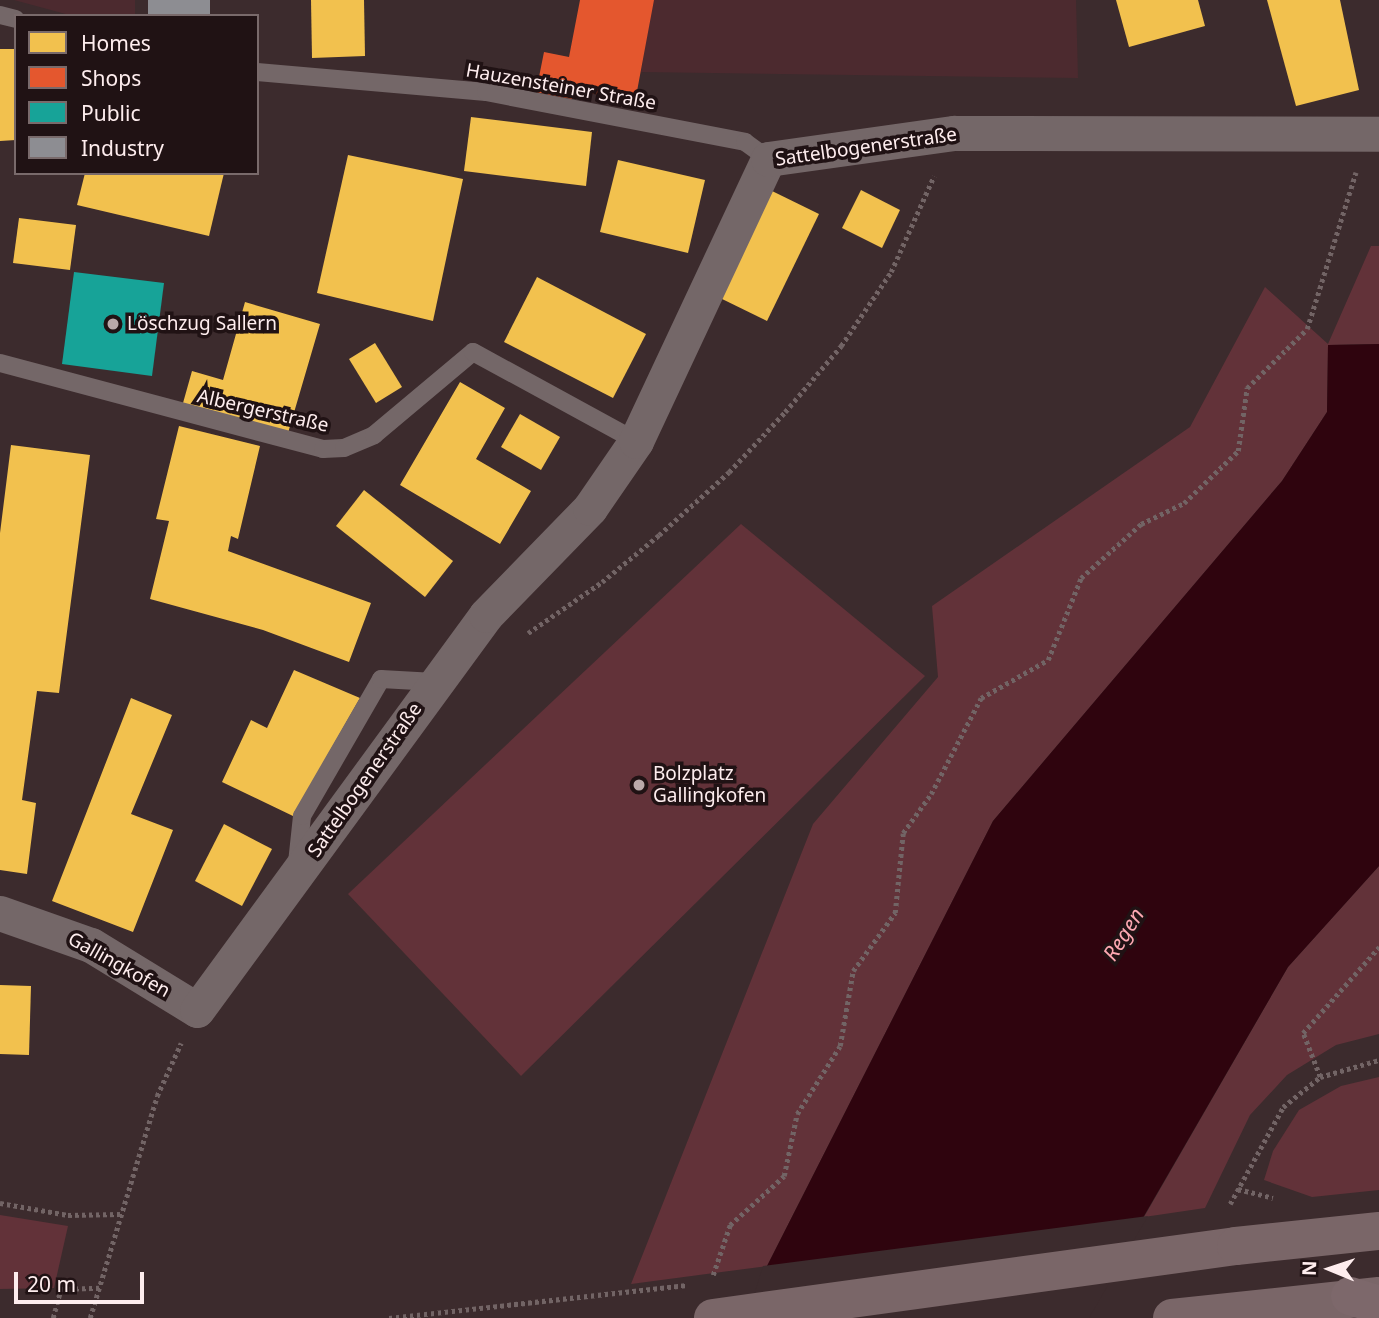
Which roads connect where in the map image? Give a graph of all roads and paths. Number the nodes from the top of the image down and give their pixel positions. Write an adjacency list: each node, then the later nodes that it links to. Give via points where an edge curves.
1 (259, 72): 4 (lane, Hauzensteiner Straße, via 486,92 745,142)
2 (954, 133): 3 (street, Sattelbogenerstraße); 4 (street, Sattelbogenerstraße); 7 (path, via 891,272 841,346 785,412 729,472 659,535 602,582)
3 (1373, 135): 19 (path, via 1307,329 1247,388 1238,451 1184,503 1141,524 1081,578 1048,660 981,698 931,794 903,833 895,913 853,971 840,1046 797,1114 784,1176 730,1225)
4 (768, 159): 6 (street, Sattelbogenerstraße)
5 (0, 363): 6 (lane, Albergerstraße, via 323,449 344,448 374,435 473,352)
6 (636, 441): 8 (street, Sattelbogenerstraße, via 590,508 486,615)
7 (517, 640)
8 (435, 682): 9 (street, Sattelbogenerstraße); 9 (lane, Sattelbogenerstraße, via 381,679 302,816)
9 (296, 878): 12 (street, Sattelbogenerstraße)
10 (0, 914): 12 (street, Gallingkofen, via 91,945)
11 (1379, 947): 14 (path, via 1303,1033)
12 (197, 1010): 16 (path, via 157,1096)
13 (1379, 1060): 14 (path)
14 (1320, 1077): 17 (path, via 1283,1107)
15 (0, 1203): 16 (path, via 68,1215)
16 (120, 1214): 20 (path)
17 (1231, 1229): 18 (highway); 25 (highway)
18 (1379, 1231)
19 (711, 1279)
20 (99, 1288): 23 (path, via 61,1289); 24 (path)
21 (1369, 1299): 22 (highway)
22 (1190, 1316)
23 (53, 1318)
24 (90, 1318)
25 (713, 1318)

